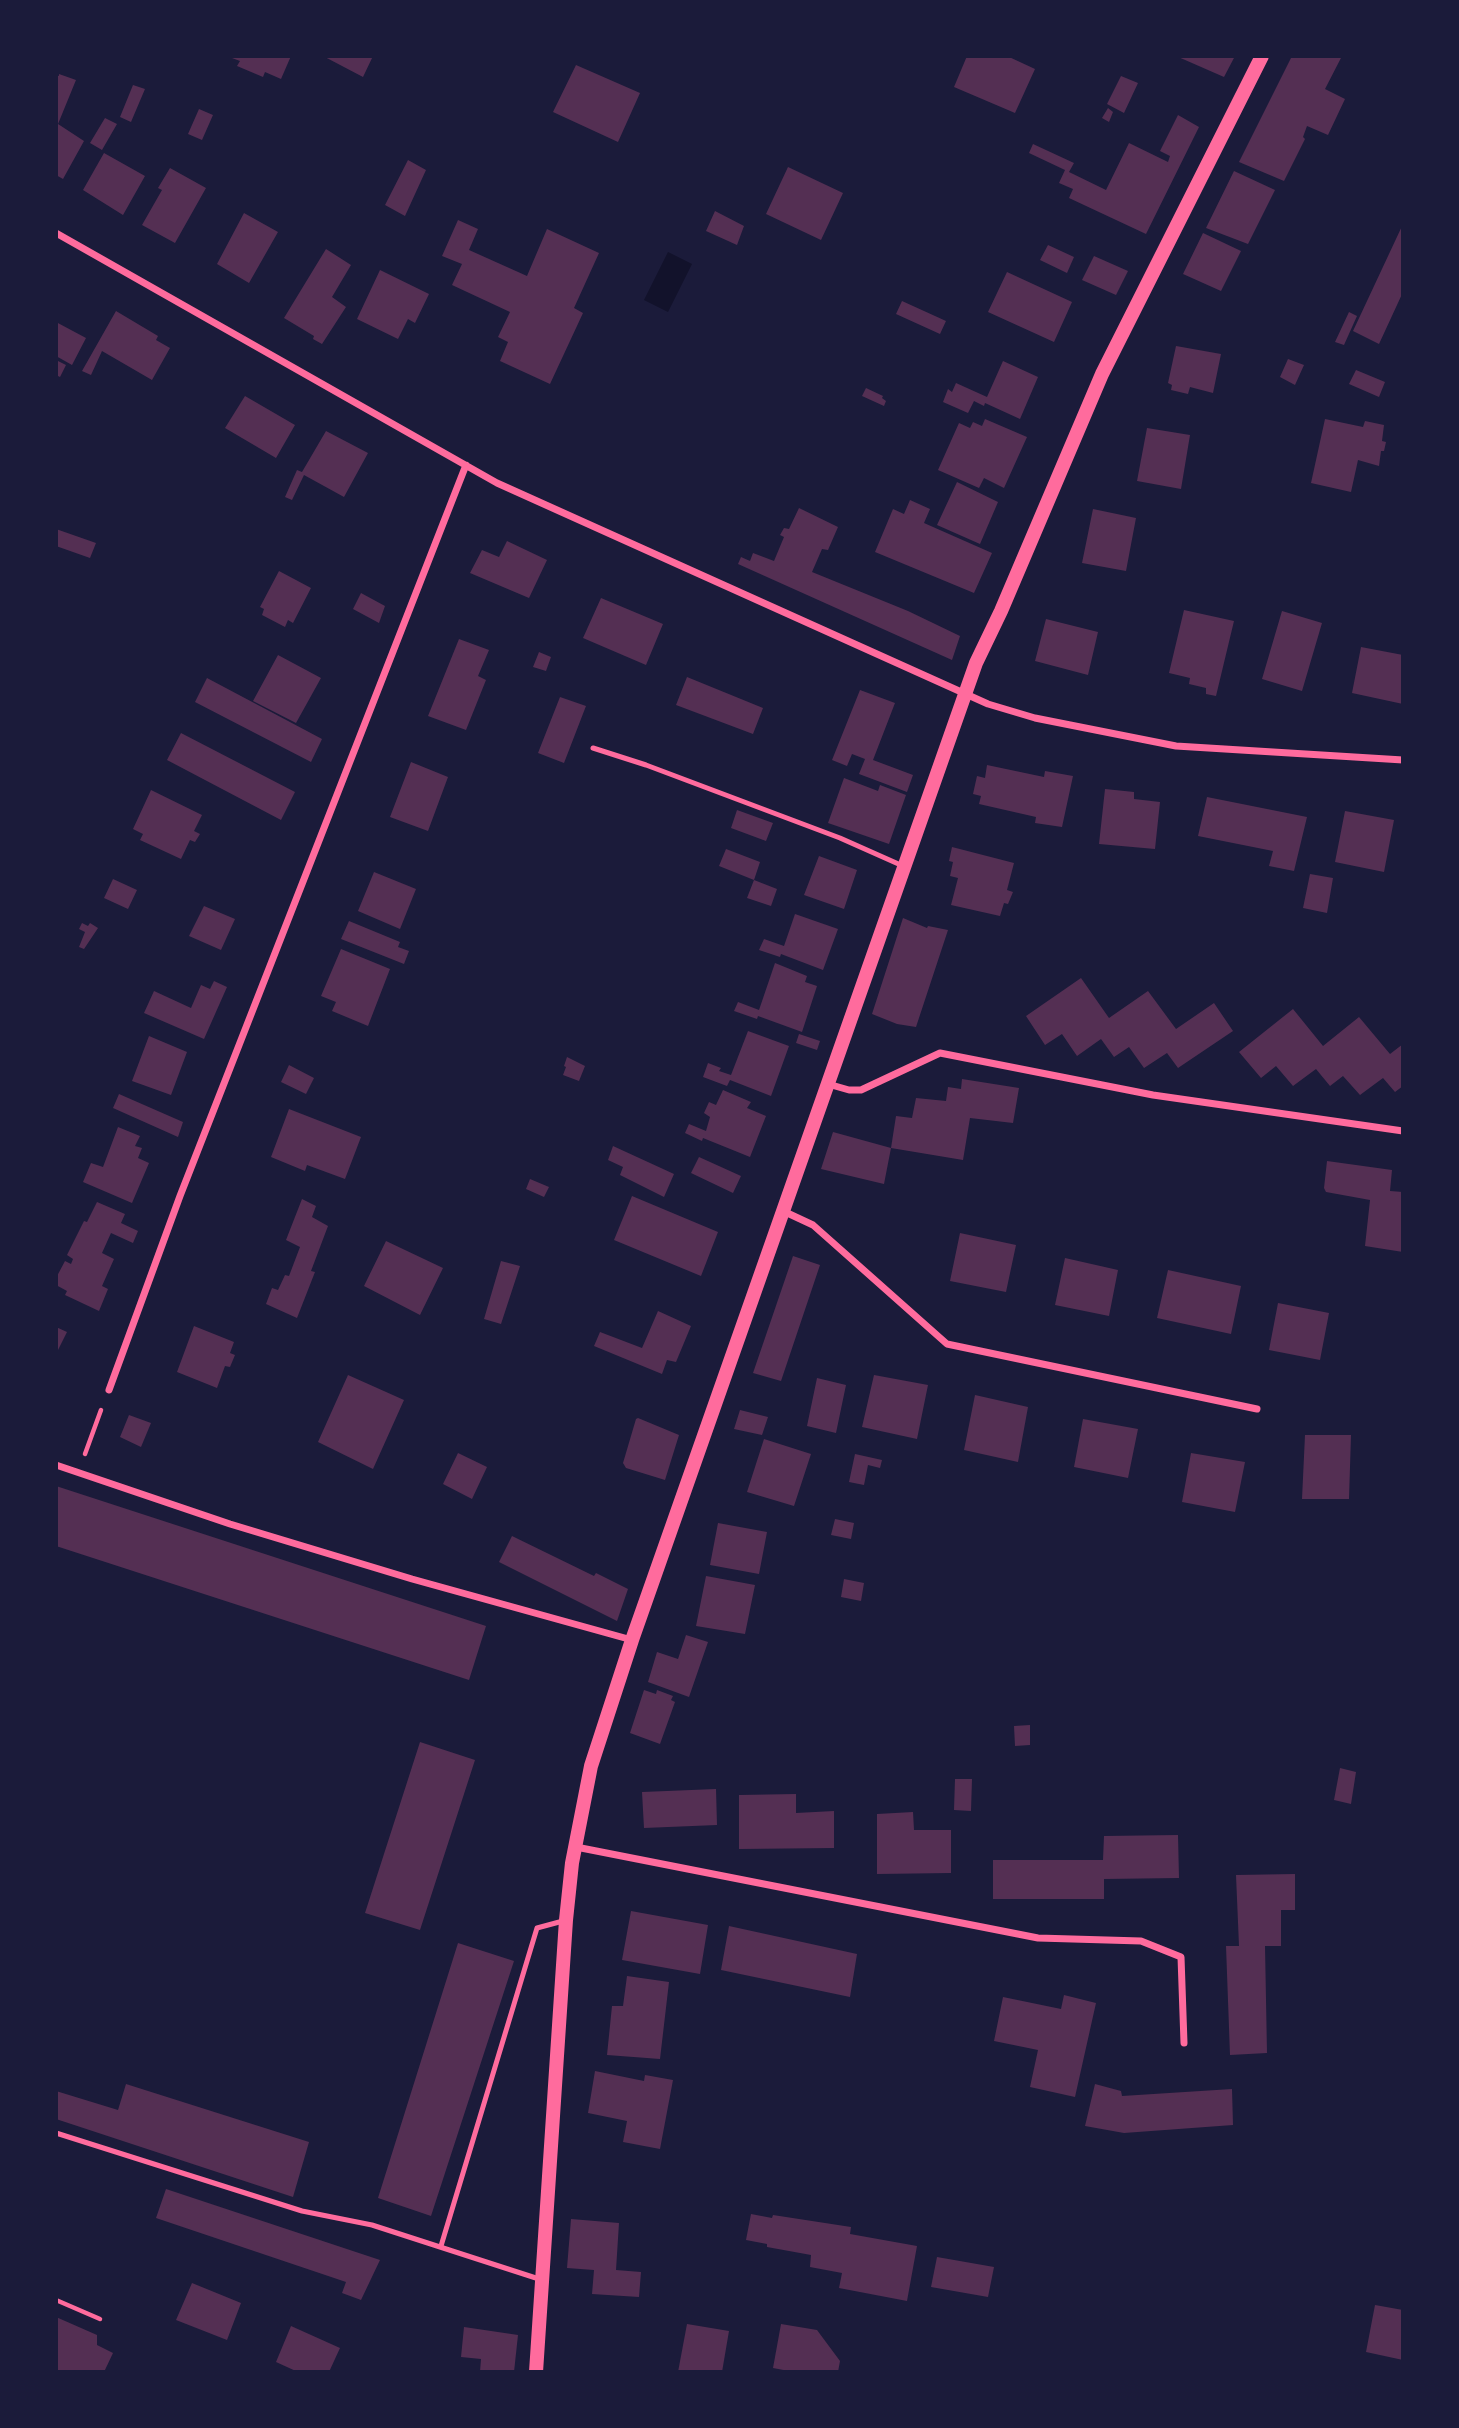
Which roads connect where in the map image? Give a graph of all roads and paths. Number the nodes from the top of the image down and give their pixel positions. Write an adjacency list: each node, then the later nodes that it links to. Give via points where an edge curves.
1 (1262, 56): 4 (main road, via 1101,374)
2 (56, 233): 3 (street)
3 (466, 465): 4 (street); 11 (street, via 180,1196)
4 (964, 693): 6 (street, via 1018,714 1176,746); 7 (main road)
5 (593, 748): 7 (lane, via 788,818)
6 (1403, 760)
7 (903, 866): 8 (main road)
8 (827, 1083): 9 (street, via 861,1090 940,1053 1153,1095); 10 (main road)
9 (1403, 1131)
10 (782, 1211): 12 (street, via 813,1225 947,1344); 15 (main road)
11 (109, 1390): 14 (path)
12 (1257, 1409)
13 (56, 1465): 14 (street)
14 (77, 1473): 15 (street, via 399,1575)
15 (632, 1640): 16 (main road, via 590,1766)
16 (575, 1846): 17 (main road); 18 (street, via 1038,1938 1141,1941 1181,1957)
17 (566, 1920): 20 (lane, via 537,1928); 21 (main road)
18 (1184, 2043)
19 (56, 2133): 20 (lane, via 302,2211 372,2225)
20 (441, 2246): 21 (lane)
21 (542, 2280): 24 (main road)
22 (56, 2300): 23 (path)
23 (100, 2319)
24 (536, 2372)

